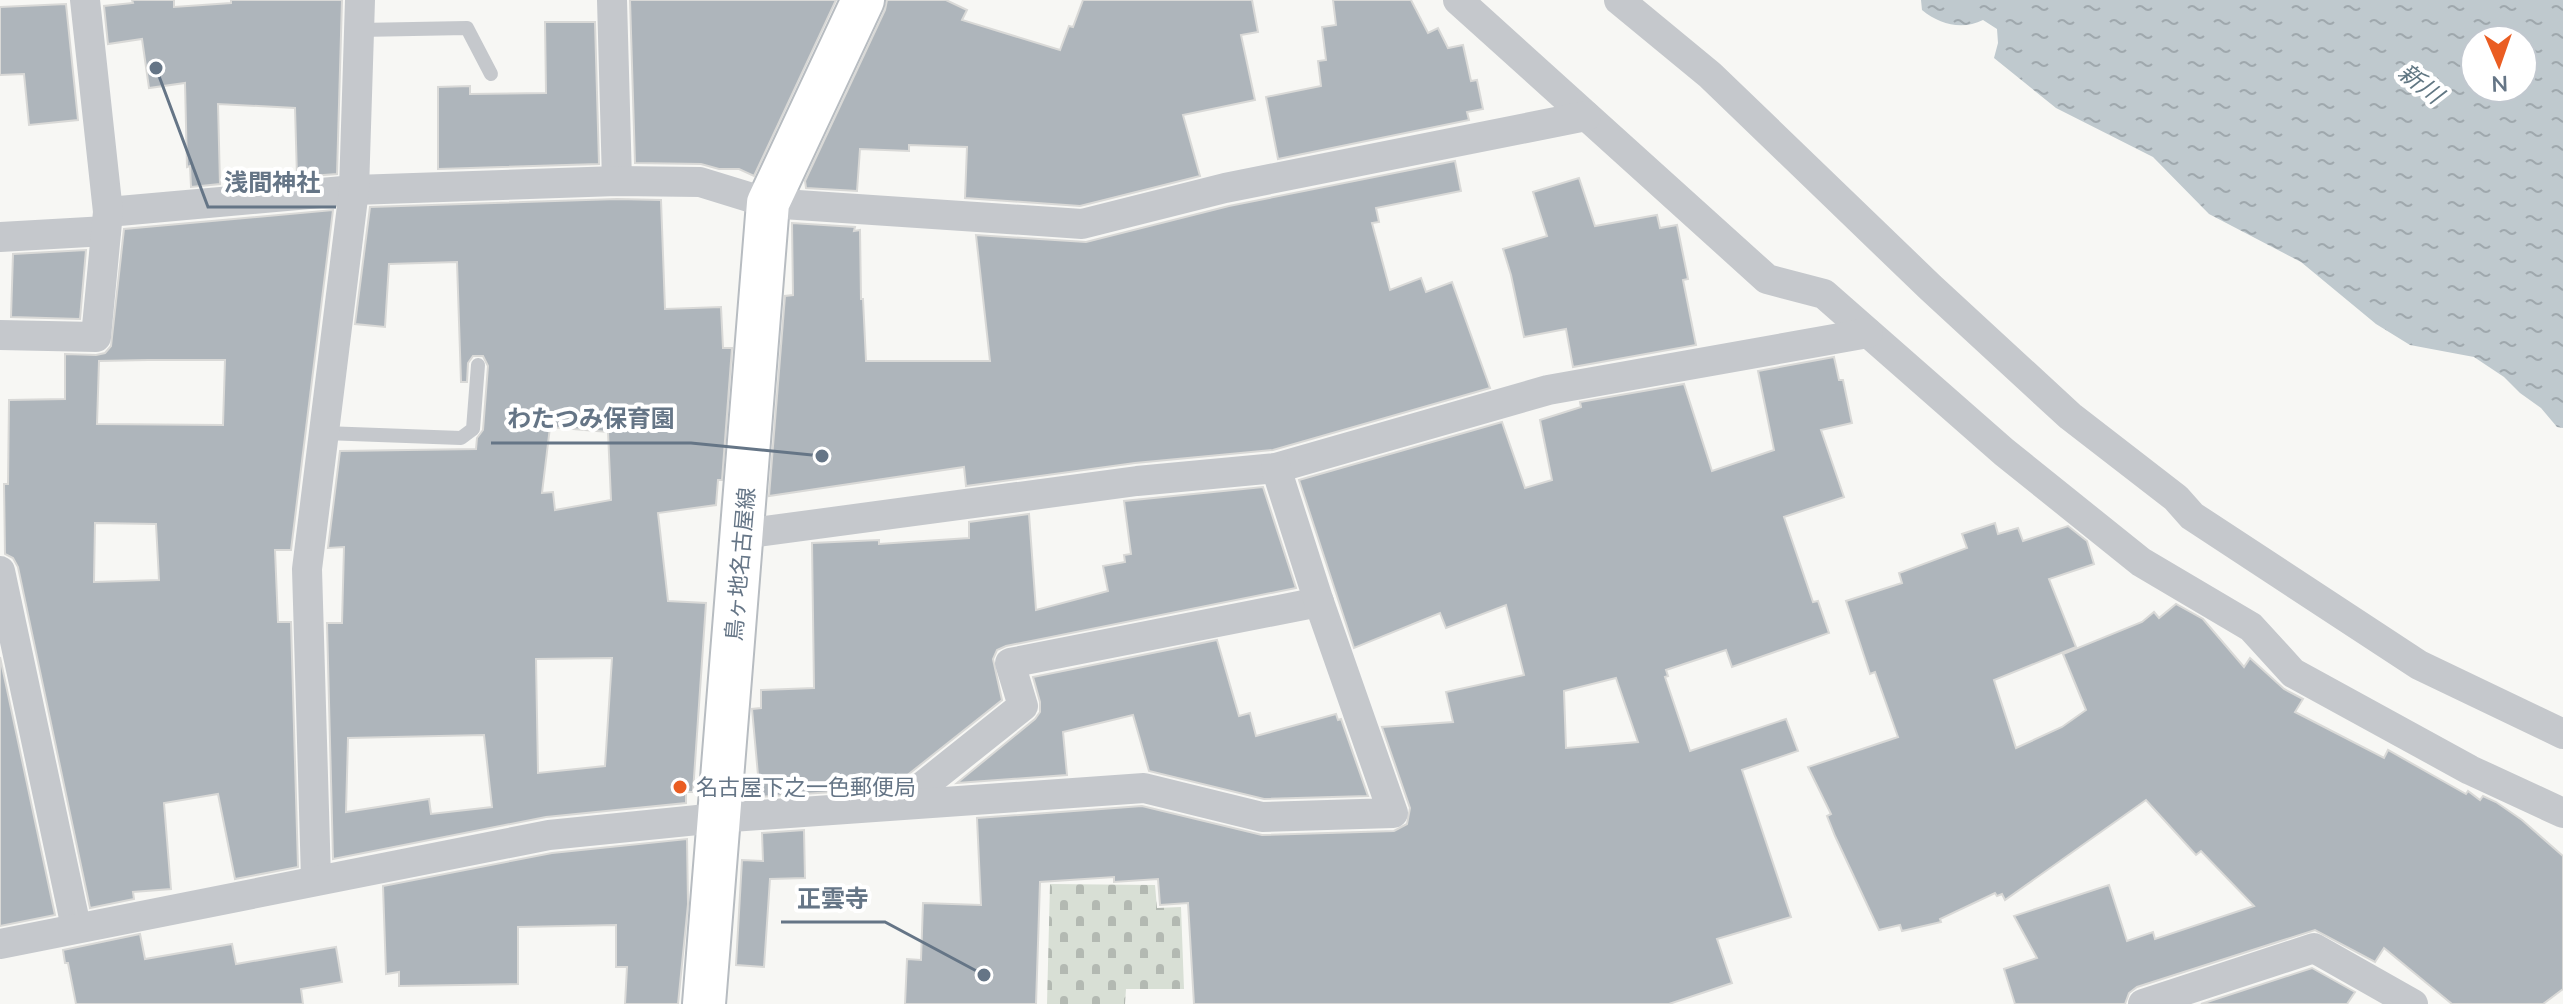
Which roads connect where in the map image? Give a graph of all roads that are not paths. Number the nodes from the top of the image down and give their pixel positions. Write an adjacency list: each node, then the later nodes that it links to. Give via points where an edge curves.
1 (85, 0): 12 (street)
2 (612, 0): 9 (street)
3 (863, 0): 11 (main road, 鳥ヶ地名古屋線)
4 (1458, 0): 8 (street)
5 (1619, 0): 22 (street, via 1710,75 2070,416 2192,516 2419,665)
6 (360, 15): 7 (lane, via 467,28); 10 (street)
7 (491, 74)
8 (1586, 116): 11 (street, via 1225,188 1082,224); 14 (street, via 1767,279 1824,294)
9 (617, 181): 10 (street); 11 (street, via 700,182)
10 (354, 190): 12 (street); 17 (street)
11 (768, 203): 19 (main road, 鳥ヶ地名古屋線)
12 (107, 221): 13 (street); 15 (street, via 96,337)
13 (0, 237)
14 (1868, 333): 18 (street, via 1548,390); 24 (street, via 2141,562 2251,627 2293,673 2470,770)
15 (0, 335)
16 (478, 365): 17 (lane, via 473,429 461,438)
17 (324, 433): 26 (street, via 307,569)
18 (1276, 468): 19 (street, via 1137,481); 21 (street)
19 (743, 534): 25 (main road, 鳥ヶ地名古屋線)
20 (0, 571): 27 (street)
21 (1319, 602): 23 (street, via 1010,663 1023,706); 23 (street, via 1393,813 1262,817 1144,788)
22 (2563, 734)
23 (899, 805): 25 (street)
24 (2563, 813)
25 (717, 818): 26 (street, via 549,835); 29 (main road, 鳥ヶ地名古屋線)
26 (316, 879): 27 (street)
27 (76, 927): 28 (street)
28 (0, 944)
29 (704, 1004)
30 (2143, 1004): 31 (street, via 2314,948)
31 (2413, 1004)

